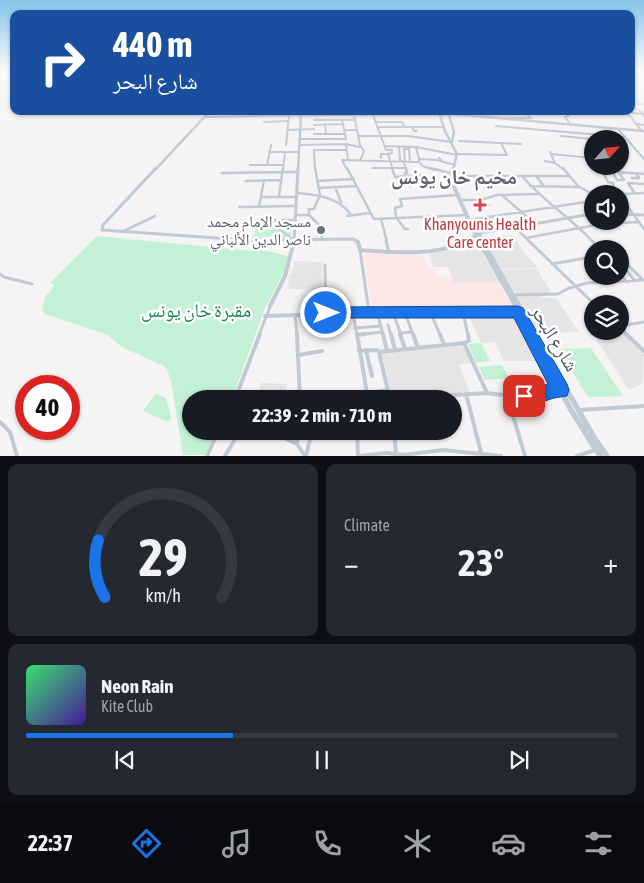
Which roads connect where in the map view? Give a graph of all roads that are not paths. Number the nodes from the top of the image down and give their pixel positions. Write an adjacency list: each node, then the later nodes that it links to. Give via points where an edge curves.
1 (644, 110): 2 (street, via 638,110)
2 (643, 114)
3 (313, 115): 13 (street); 16 (street)
4 (353, 115): 18 (street)
5 (373, 115): 21 (street)
6 (440, 115): 31 (main road)
7 (449, 115): 51 (main road, شارع البحر, via 454,132)
8 (466, 115): 15 (street)
9 (527, 115): 15 (street, via 531,118)
10 (570, 115): 27 (street, via 565,117)
11 (629, 115): 24 (street)
12 (289, 116): 13 (street); 14 (street); 19 (street)
13 (301, 116): 32 (street)
14 (205, 117): 166 (street, via 101,228)
15 (502, 119): 27 (street)
16 (314, 120): 17 (street); 26 (street)
17 (342, 120): 18 (street); 23 (street)
18 (354, 120): 36 (street)
19 (288, 121): 20 (street); 35 (street)
20 (264, 122)
21 (375, 122): 29 (street); 30 (street, via 402,122)
22 (325, 124): 23 (street); 26 (street); 41 (street)
23 (343, 124): 39 (street)
24 (636, 124): 25 (street); 38 (street)
25 (644, 124)
26 (314, 125): 33 (street)
27 (571, 125): 34 (street)
28 (496, 126): 42 (street)
29 (377, 127): 30 (street); 44 (street)
30 (412, 127): 31 (street); 37 (street)
31 (443, 127): 51 (main road)
32 (301, 129): 33 (street); 35 (street); 49 (street)
33 (314, 129): 40 (street)
34 (618, 129): 38 (street); 72 (street)
35 (287, 130): 56 (street)
36 (357, 130): 39 (street); 43 (street)
37 (417, 131)
38 (643, 131)
39 (345, 132): 41 (street); 48 (street)
40 (314, 134): 41 (street); 47 (street)
41 (326, 134)
42 (584, 134)
43 (358, 136): 44 (street); 58 (street)
44 (380, 136): 51 (street); 59 (street)
45 (560, 136): 46 (street)
46 (584, 138)
47 (314, 139): 48 (street); 49 (street)
48 (346, 139): 53 (street)
49 (300, 140): 57 (street)
50 (459, 141): 52 (street)
51 (452, 142): 68 (main road, شارع البحر)
52 (501, 143): 54 (street); 68 (street, via 507,154)
53 (346, 144): 57 (street); 58 (street, via 360,148); 63 (street)
54 (521, 144)
55 (271, 145): 64 (street)
56 (286, 145)
57 (300, 145): 66 (street)
58 (360, 145): 75 (street, via 364,153)
59 (385, 146): 60 (street); 67 (street, via 386,150 392,150)
60 (399, 146): 62 (street); 79 (street, via 400,160)
61 (416, 147): 62 (street); 68 (street); 76 (street)
62 (409, 148): 79 (street, via 404,149); 80 (street)
63 (346, 150): 73 (street); 114 (street, via 314,150)
64 (269, 152): 65 (street); 84 (street)
65 (285, 152): 66 (street); 85 (street)
66 (299, 152): 94 (street)
67 (388, 154): 70 (street, via 381,154); 78 (street)
68 (457, 155): 86 (main road, شارع البحر)
69 (584, 157): 82 (street, via 550,153)
70 (381, 158)
71 (439, 158): 81 (street)
72 (644, 159)
73 (348, 160): 75 (street); 109 (street, via 342,160)
74 (425, 160): 76 (street); 81 (street); 88 (street)
75 (360, 161): 78 (street)
76 (419, 161): 80 (street); 88 (street)
77 (545, 161): 82 (street)
78 (390, 162): 79 (street); 90 (street)
79 (404, 162): 80 (street); 91 (street)
80 (410, 162)
81 (442, 162): 86 (street)
82 (556, 163): 107 (street)
83 (250, 165): 84 (street)
84 (267, 165): 85 (street)
85 (282, 165): 93 (street)
86 (455, 165): 97 (main road, شارع البحر)
87 (436, 166): 92 (street)
88 (426, 167): 92 (street)
89 (372, 168): 90 (street)
90 (392, 168): 91 (street); 104 (street, via 396,177)
91 (405, 168): 104 (street)
92 (437, 170): 97 (street)
93 (282, 172): 94 (street); 95 (street); 112 (street)
94 (298, 172): 129 (street)
95 (222, 173)
96 (629, 173): 98 (street)
97 (453, 174): 105 (street); 130 (main road, شارع البحر, via 451,180); 136 (main road, شارع البحر)
98 (636, 174): 99 (street); 108 (street)
99 (644, 174)
100 (420, 175): 104 (street)
101 (604, 175): 117 (street)
102 (614, 175): 103 (street, via 617,180 624,180)
103 (621, 175)
104 (406, 176): 119 (street)
105 (522, 176): 106 (street); 120 (street)
106 (536, 176): 107 (street); 121 (street)
107 (569, 176): 122 (street)
108 (636, 178): 110 (street); 115 (street)
109 (354, 179): 114 (street); 118 (street)
110 (644, 179)
111 (264, 180): 112 (street); 113 (street); 132 (street)
112 (281, 180): 133 (street)
113 (246, 181)
114 (317, 181): 123 (street)
115 (640, 183): 116 (street); 126 (street, via 628,183)
116 (644, 184)
117 (613, 185)
118 (357, 186): 124 (street); 145 (street)
119 (410, 186)
120 (530, 186): 121 (street); 128 (street)
121 (544, 186): 122 (street)
122 (579, 187): 125 (street)
123 (320, 188): 124 (street); 134 (street)
124 (335, 188): 138 (street)
125 (584, 190)
126 (634, 192): 127 (street); 131 (street)
127 (644, 193)
128 (537, 194): 135 (street); 142 (street)
129 (297, 195): 133 (street); 134 (street); 139 (street)
130 (457, 195): 136 (main road, شارع البحر); 155 (street, via 400,199 402,206 394,210)
131 (629, 195)
132 (261, 196): 133 (street); 141 (street)
133 (279, 196)
134 (320, 196): 138 (street); 147 (street)
135 (503, 196): 136 (street); 144 (street)
136 (461, 200): 153 (main road, شارع البحر)
137 (584, 202): 142 (street)
138 (341, 203): 145 (street, via 347,207 349,215)
139 (296, 206): 141 (street); 146 (street)
140 (239, 207): 141 (street)
141 (259, 207)
142 (554, 207): 144 (street); 156 (street)
143 (629, 209): 149 (street)
144 (521, 212): 153 (street); 161 (street)
145 (370, 213): 154 (street, via 374,220)
146 (296, 215): 147 (street); 158 (street)
147 (308, 215): 171 (street, via 321,227)
148 (629, 215): 149 (street)
149 (634, 215): 152 (street); 159 (street)
150 (155, 216): 166 (street)
151 (584, 216): 156 (street)
152 (644, 216)
153 (469, 218): 155 (street); 167 (main road, شارع البحر)
154 (381, 219): 155 (street); 175 (street)
155 (396, 219): 164 (street)
156 (568, 219): 161 (street); 163 (street)
157 (260, 220): 158 (street)
158 (295, 220): 170 (street)
159 (639, 222): 163 (street, via 614,222); 165 (street)
160 (268, 223): 170 (street)
161 (536, 225): 162 (street)
162 (516, 228): 167 (street); 168 (street)
163 (580, 228): 168 (street); 172 (street)
164 (408, 229)
165 (644, 229)
166 (120, 232): 170 (street, via 250,243 257,240)
167 (477, 234): 169 (street); 173 (main road, شارع البحر); 188 (main road, شارع البحر)
168 (526, 238): 177 (street)
169 (470, 239): 173 (street); 175 (street, via 427,252)
170 (294, 240): 171 (street); 190 (street, via 285,276)
171 (322, 240): 174 (street, via 356,240)
172 (591, 240)
173 (479, 244): 196 (main road, شارع البحر)
174 (360, 250): 175 (street); 192 (street)
175 (390, 252)
176 (584, 258): 177 (street)
177 (552, 264): 187 (street)
178 (325, 265): 197 (street)
179 (629, 266): 183 (street)
180 (629, 273): 182 (street)
181 (0, 274): 185 (street)
182 (635, 280): 183 (street); 184 (street)
183 (643, 280)
184 (629, 282)
185 (32, 284)
186 (584, 285): 187 (street)
187 (575, 286): 188 (street, via 558,294); 189 (street)
188 (512, 295): 232 (main road, شارع البحر)
189 (584, 295)
190 (270, 306): 201 (street)
191 (430, 311): 195 (street); 199 (street); 215 (street)
192 (368, 312): 193 (street); 198 (street)
193 (377, 312): 194 (street); 204 (street)
194 (393, 312): 195 (street); 210 (street)
195 (404, 312): 209 (street)
196 (518, 312): 199 (street); 231 (main road, شارع البحر)
197 (326, 313): 198 (street); 200 (street)
198 (352, 313): 207 (street)
199 (463, 313): 214 (street, via 469,341)
200 (294, 314): 201 (street); 225 (street)
201 (265, 316): 227 (street)
202 (644, 322): 203 (street)
203 (629, 325)
204 (381, 326): 206 (street); 208 (street)
205 (388, 326): 220 (street)
206 (369, 327): 207 (street); 211 (street)
207 (355, 328): 212 (street)
208 (382, 332): 211 (street); 222 (street)
209 (412, 332): 210 (street); 216 (street)
210 (400, 333): 217 (street)
211 (370, 334): 212 (street)
212 (356, 335): 221 (street)
213 (629, 336): 223 (street)
214 (464, 343): 215 (street); 233 (street)
215 (444, 345): 216 (street)
216 (418, 348): 217 (street)
217 (405, 349): 220 (street)
218 (322, 350): 225 (street)
219 (366, 350): 221 (street); 224 (street); 226 (street)
220 (395, 350): 222 (street)
221 (358, 351): 229 (street)
222 (387, 351): 224 (street)
223 (644, 351)
224 (379, 352): 230 (street)
225 (299, 355): 228 (street)
226 (372, 376)
227 (238, 390)
228 (300, 390)
229 (367, 390)
230 (388, 390)
231 (560, 390): 232 (main road); 236 (street, via 540,396); 248 (main road, شارع البحر)
232 (568, 390): 238 (main road, شارع البحر)
233 (487, 393): 235 (street); 236 (street)
234 (462, 394): 235 (street)
235 (466, 394): 252 (street)
236 (507, 396): 261 (street)
237 (644, 406): 238 (street)
238 (579, 410): 248 (main road, شارع البحر)
239 (0, 422): 255 (street, via 10,432)
240 (214, 440): 256 (street)
241 (235, 440): 257 (street)
242 (289, 440): 247 (street)
243 (297, 440): 247 (street)
244 (309, 440): 258 (street)
245 (358, 440): 259 (street)
246 (395, 440): 250 (street)
247 (297, 444): 258 (street)
248 (599, 451): 262 (street); 263 (main road, شارع البحر)
249 (444, 453): 251 (street); 252 (street)
250 (396, 454): 253 (street); 259 (street)
251 (421, 454): 253 (street)
252 (482, 454): 254 (street)
253 (403, 455)
254 (497, 455): 260 (street)
255 (17, 456)
256 (207, 456)
257 (225, 456)
258 (305, 456)
259 (359, 456)
260 (501, 456)
261 (524, 456)
262 (577, 456)
263 (608, 456)

